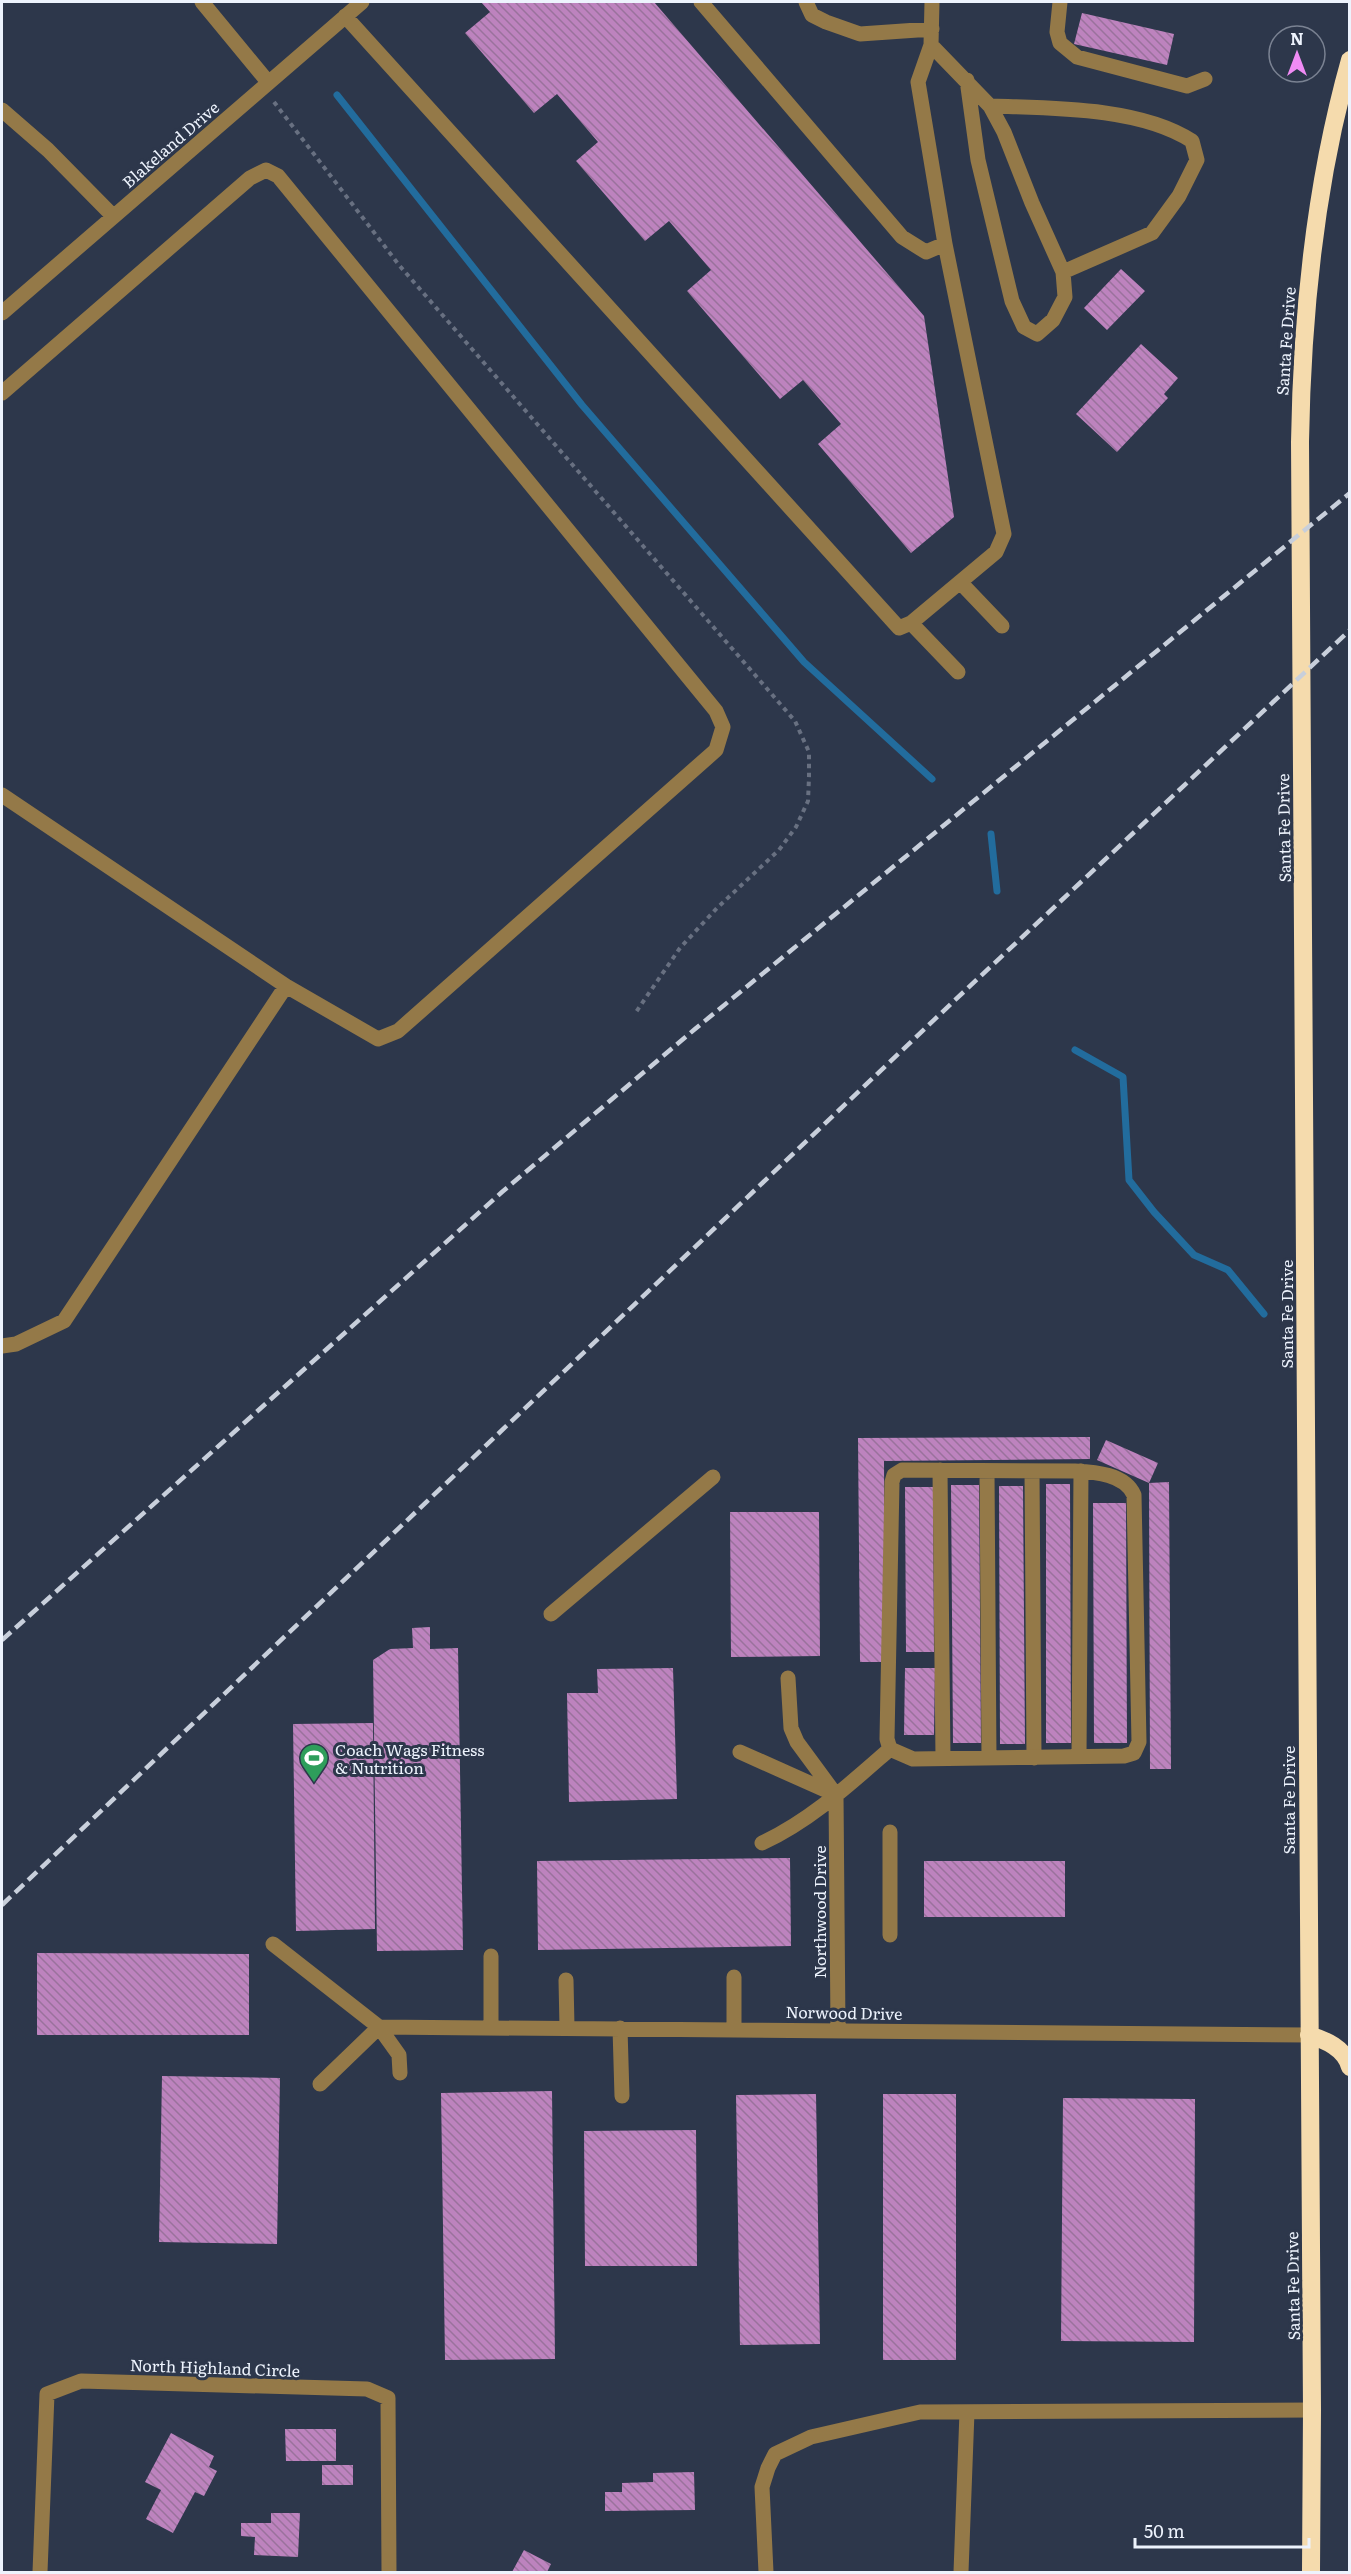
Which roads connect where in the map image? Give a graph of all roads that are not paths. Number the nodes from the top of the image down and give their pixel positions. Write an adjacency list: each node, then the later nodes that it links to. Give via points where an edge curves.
1 (202, 2): 13 (street)
2 (362, 2): 7 (street, Blakeland Drive)
3 (701, 2): 17 (street, via 902,237 926,252)
4 (806, 2): 8 (street, via 812,15 860,34)
5 (932, 2): 8 (street)
6 (1060, 2): 11 (street, via 1060,43 1077,57 1187,86)
7 (345, 16): 13 (street, Blakeland Drive); 22 (street, via 899,628)
8 (932, 29): 9 (street)
9 (931, 45): 12 (street); 17 (street, via 918,82)
10 (1350, 60): 55 (highway, Santa Fe Drive, via 1328,148 1312,246 1300,412)
11 (1205, 79)
12 (967, 80): 14 (street); 18 (street, via 978,160 1012,301 1024,327 1037,334 1053,320 1065,297)
13 (268, 82): 16 (street, Blakeland Drive)
14 (990, 106): 18 (street); 18 (street, via 1072,109 1150,122 1192,141 1197,160 1179,196 1152,233)
15 (2, 110): 16 (street)
16 (113, 216): 19 (street, Blakeland Drive)
17 (945, 244): 21 (street, via 1004,534 996,552)
18 (1063, 272)
19 (2, 313)
20 (2, 393): 26 (street, via 250,178 266,170 278,176 716,711 723,727 716,750 398,1031 378,1039)
21 (960, 582): 22 (street); 23 (street)
22 (911, 623): 24 (street)
23 (1002, 626)
24 (958, 672)
25 (2, 795): 26 (street)
26 (286, 986): 27 (street, via 64,1321 16,1344)
27 (2, 1346)
28 (940, 1470): 29 (street); 35 (street, via 902,1470 892,1482); 40 (street)
29 (987, 1471): 30 (street); 38 (street)
30 (1032, 1471): 31 (street); 39 (street)
31 (1081, 1471): 37 (street); 37 (street, via 1125,1483 1134,1495 1139,1742 1134,1753 1124,1756)
32 (713, 1477): 33 (street)
33 (551, 1614)
34 (788, 1678): 41 (street, via 791,1728)
35 (890, 1749): 40 (street, via 913,1759); 41 (street)
36 (740, 1752): 41 (street)
37 (1079, 1757): 39 (street)
38 (988, 1758): 39 (street); 40 (street)
39 (1034, 1758)
40 (943, 1759)
41 (837, 1795): 43 (street); 54 (street, Northwood Drive)
42 (890, 1832): 44 (street)
43 (762, 1843)
44 (890, 1935)
45 (273, 1944): 49 (street)
46 (491, 1956): 50 (street)
47 (734, 1977): 53 (street)
48 (566, 1980): 51 (street)
49 (379, 2027): 50 (street, Norwood Drive); 57 (street, via 399,2055); 58 (street)
50 (491, 2027): 51 (street, Norwood Drive)
51 (567, 2027): 52 (street, Norwood Drive)
52 (620, 2028): 53 (street, Norwood Drive); 59 (street)
53 (734, 2029): 54 (street, Norwood Drive)
54 (838, 2029): 55 (street, Norwood Drive)
55 (1309, 2035): 56 (highway, via 1330,2042); 60 (highway, Santa Fe Drive)
56 (1350, 2067)
57 (400, 2073)
58 (320, 2084)
59 (622, 2096)
60 (1312, 2410): 61 (street); 66 (highway, Santa Fe Drive)
61 (967, 2412): 64 (street, via 920,2412 860,2424 811,2437 775,2454 762,2487); 65 (street)
62 (40, 2572): 63 (street, North Highland Circle, via 47,2394 81,2381 367,2389 388,2398)
63 (389, 2572)
64 (766, 2572)
65 (961, 2572)
66 (1311, 2572)

